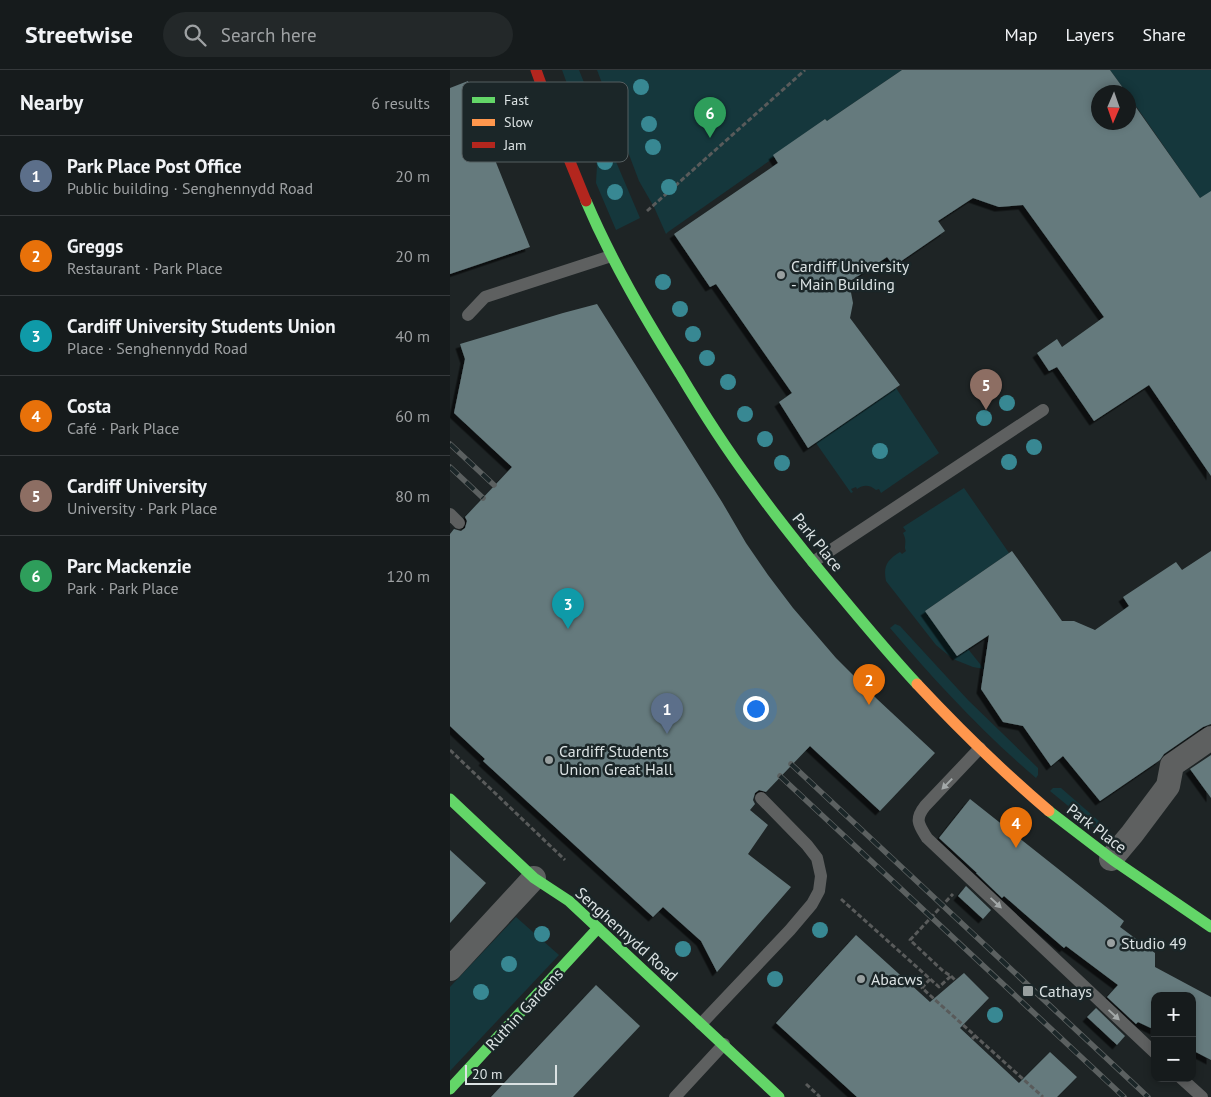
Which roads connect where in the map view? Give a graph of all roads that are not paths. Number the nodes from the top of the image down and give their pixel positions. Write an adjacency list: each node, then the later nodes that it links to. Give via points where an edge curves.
1 (536, 70): 2 (street, Park Place)
2 (540, 82)
3 (570, 162): 4 (street, Park Place)
4 (611, 256): 5 (lane, via 485,297); 7 (street, Park Place, via 650,328 729,450)
5 (468, 316)
6 (1044, 410): 7 (lane)
7 (813, 562): 9 (street, Park Place, via 884,647)
8 (1211, 738): 12 (street, via 1172,765 1168,786)
9 (980, 748): 12 (street, Park Place, via 1057,818); 19 (lane, one-way to 19, via 925,806 920,813 919,825 927,838)
10 (761, 798): 17 (lane, via 817,858 822,876 819,891 790,930)
11 (450, 799): 13 (street, Senghennydd Road)
12 (1110, 859): 14 (street, Park Place)
13 (534, 878): 15 (street, Senghennydd Road, via 569,901); 16 (street)
14 (1211, 927)
15 (598, 928): 17 (street, Senghennydd Road); 21 (street, Ruthin Gardens)
16 (450, 968)
17 (701, 1024): 18 (street, Senghennydd Road)
18 (724, 1044): 22 (lane); 23 (street, Senghennydd Road)
19 (1151, 1049)
20 (1186, 1082): 24 (lane)
21 (450, 1089)
22 (675, 1097)
23 (780, 1097)
24 (1202, 1097)

